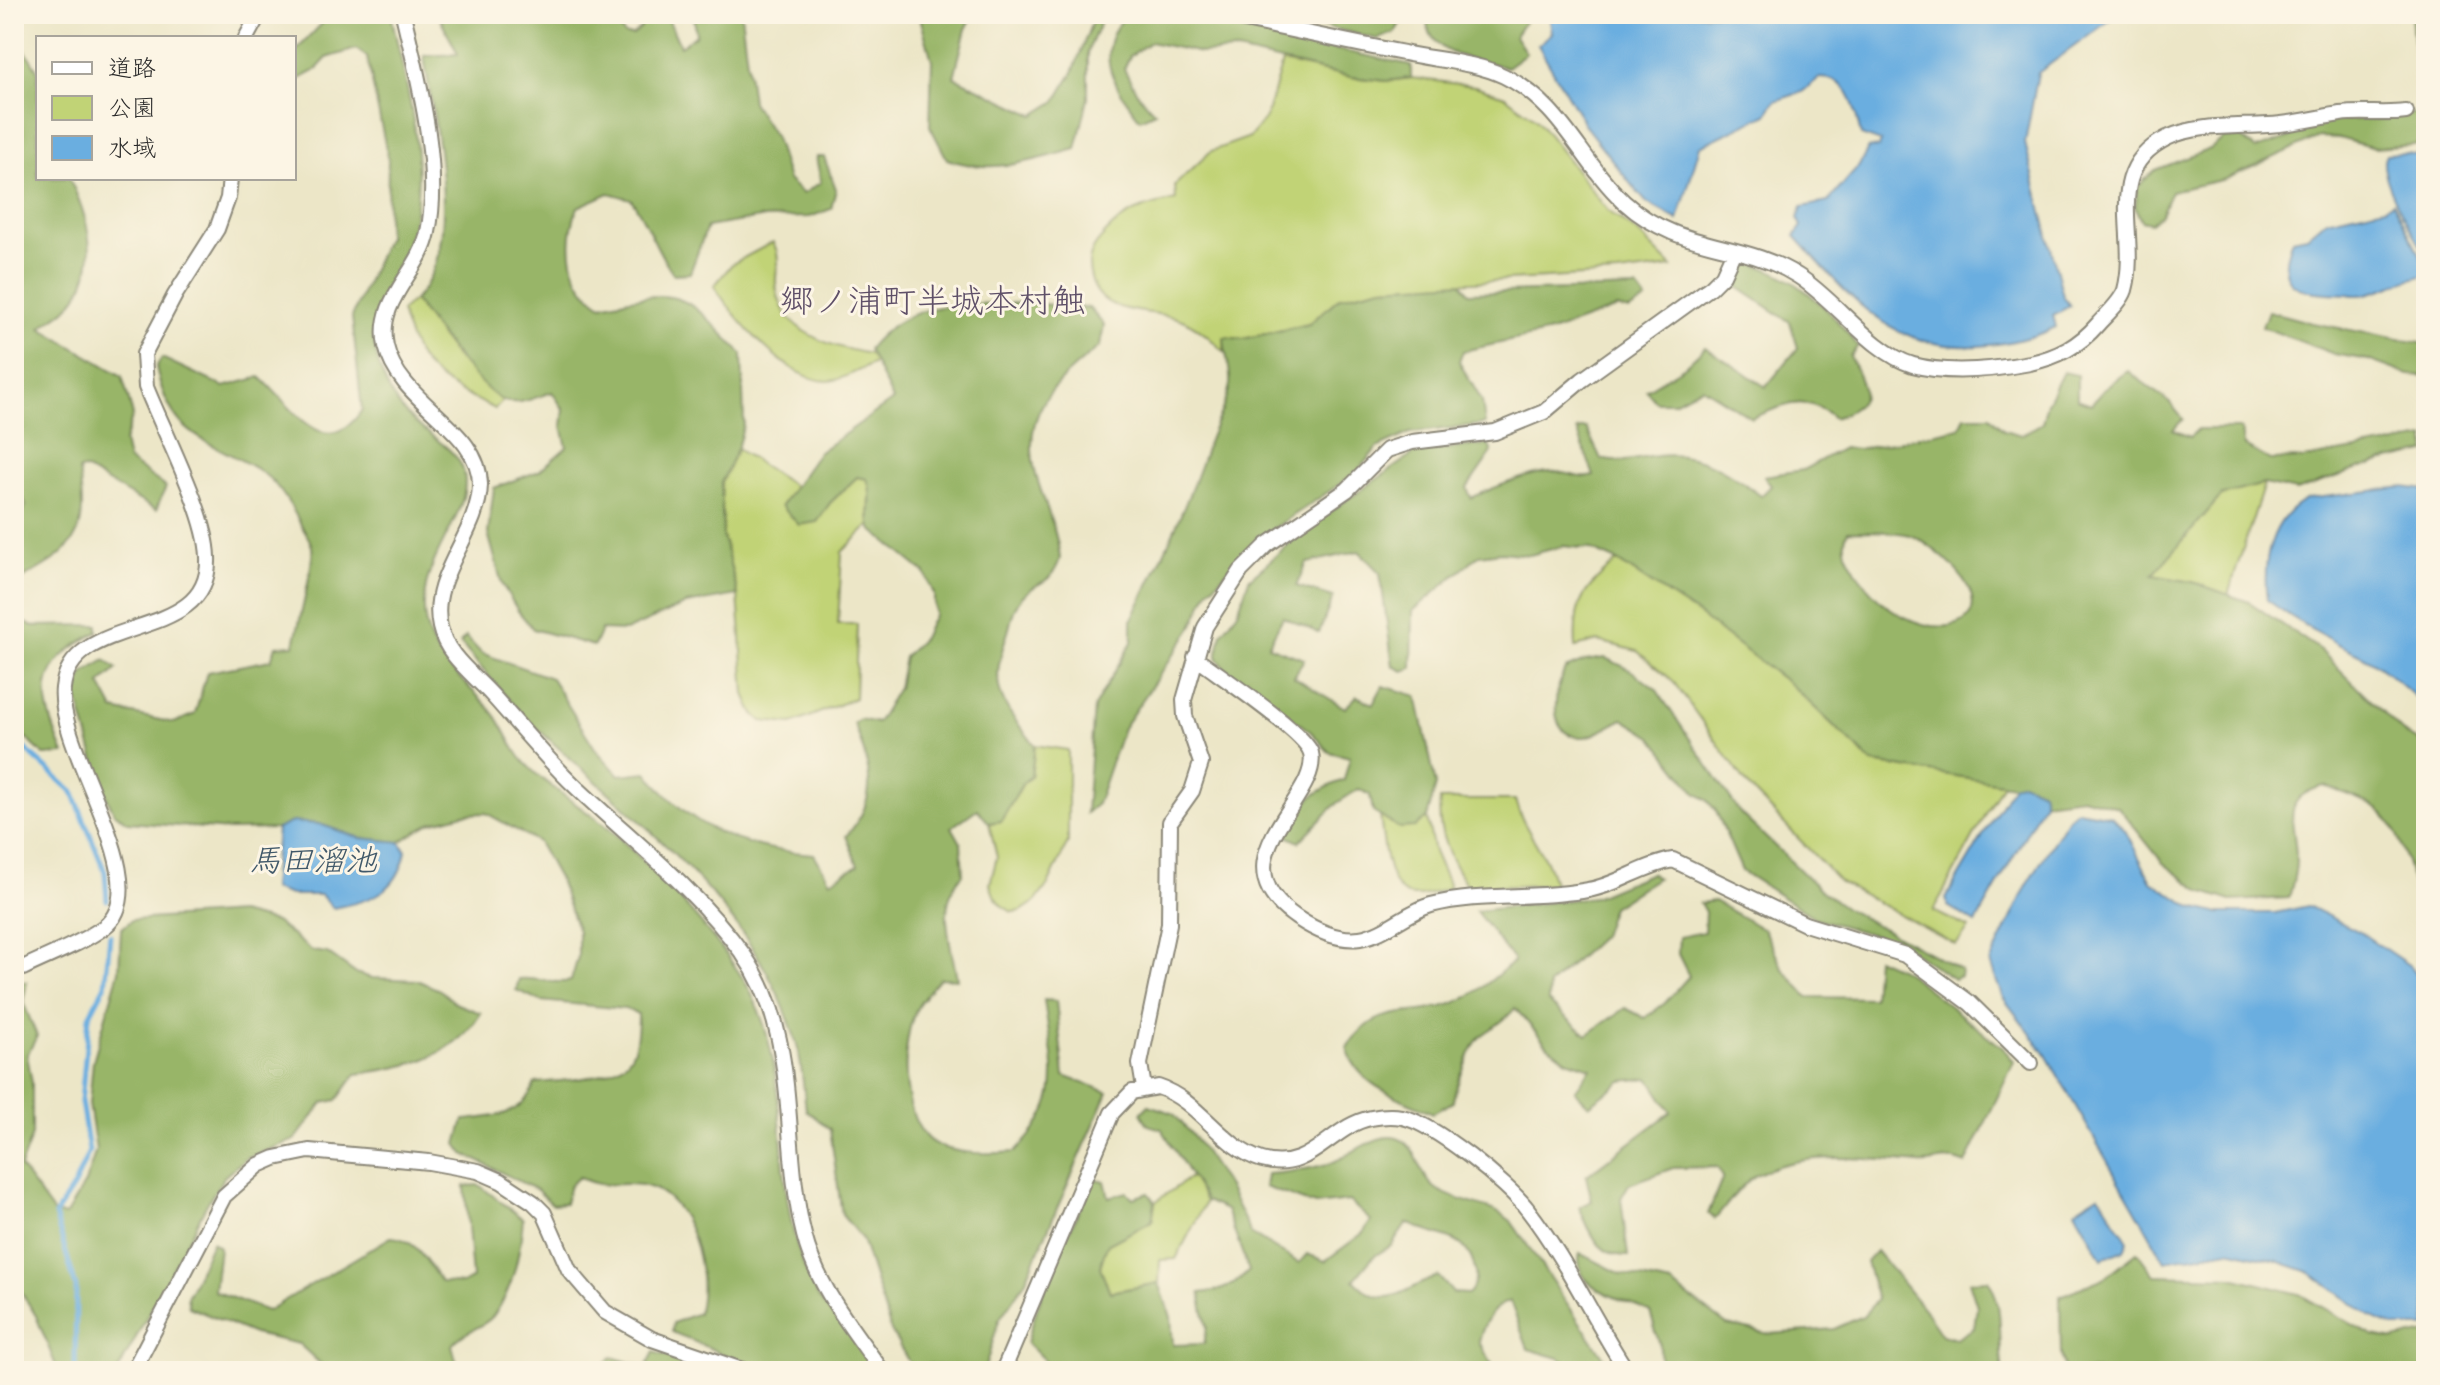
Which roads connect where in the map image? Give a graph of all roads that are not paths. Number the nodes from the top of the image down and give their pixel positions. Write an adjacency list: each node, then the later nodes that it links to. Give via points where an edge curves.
1 (259, 14): 4 (street)
2 (403, 14): 14 (street, via 424,115 431,178 429,228 423,253 388,309 383,325 386,347 402,383 462,442 479,469 477,508 443,586 440,628 454,655 574,785 691,890 761,983 788,1077 792,1177 812,1261)
3 (1217, 14): 7 (street, via 1502,75 1566,126 1626,204 1668,232)
4 (247, 36)
5 (2406, 112): 7 (street, via 2187,130 2140,156 2128,191 2124,293 2085,339 2027,363 1989,370 1911,364 1890,354 1794,273 1762,258)
6 (230, 180): 9 (street, via 217,229 153,335 143,365 146,387 201,521 209,559 206,574 180,609 84,650 69,664 62,689 69,731 121,870 121,902 106,926)
7 (1733, 253): 8 (street, via 1711,287 1544,412 1495,432 1387,450 1347,490 1267,545 1241,571 1205,627)
8 (1195, 657): 10 (street, via 1296,734 1312,755 1311,770 1267,847 1266,863 1272,893 1305,923 1330,935 1359,938 1428,906 1589,890 1673,860 1805,924 1905,955 1970,1003); 11 (street, via 1184,700 1201,763 1192,791 1170,822 1169,924 1140,1064)
9 (14, 968)
10 (2031, 1063)
11 (1144, 1088): 15 (street, via 1132,1092 1112,1113); 16 (street, via 1168,1090 1264,1161 1307,1157 1352,1124 1385,1116 1402,1117 1440,1137 1528,1209)
12 (133, 1371): 13 (street, via 224,1196 259,1165 309,1151 429,1162 501,1181 544,1213 569,1270 605,1312 652,1339)
13 (745, 1371)
14 (882, 1371)
15 (1003, 1371)
16 (1627, 1371)

